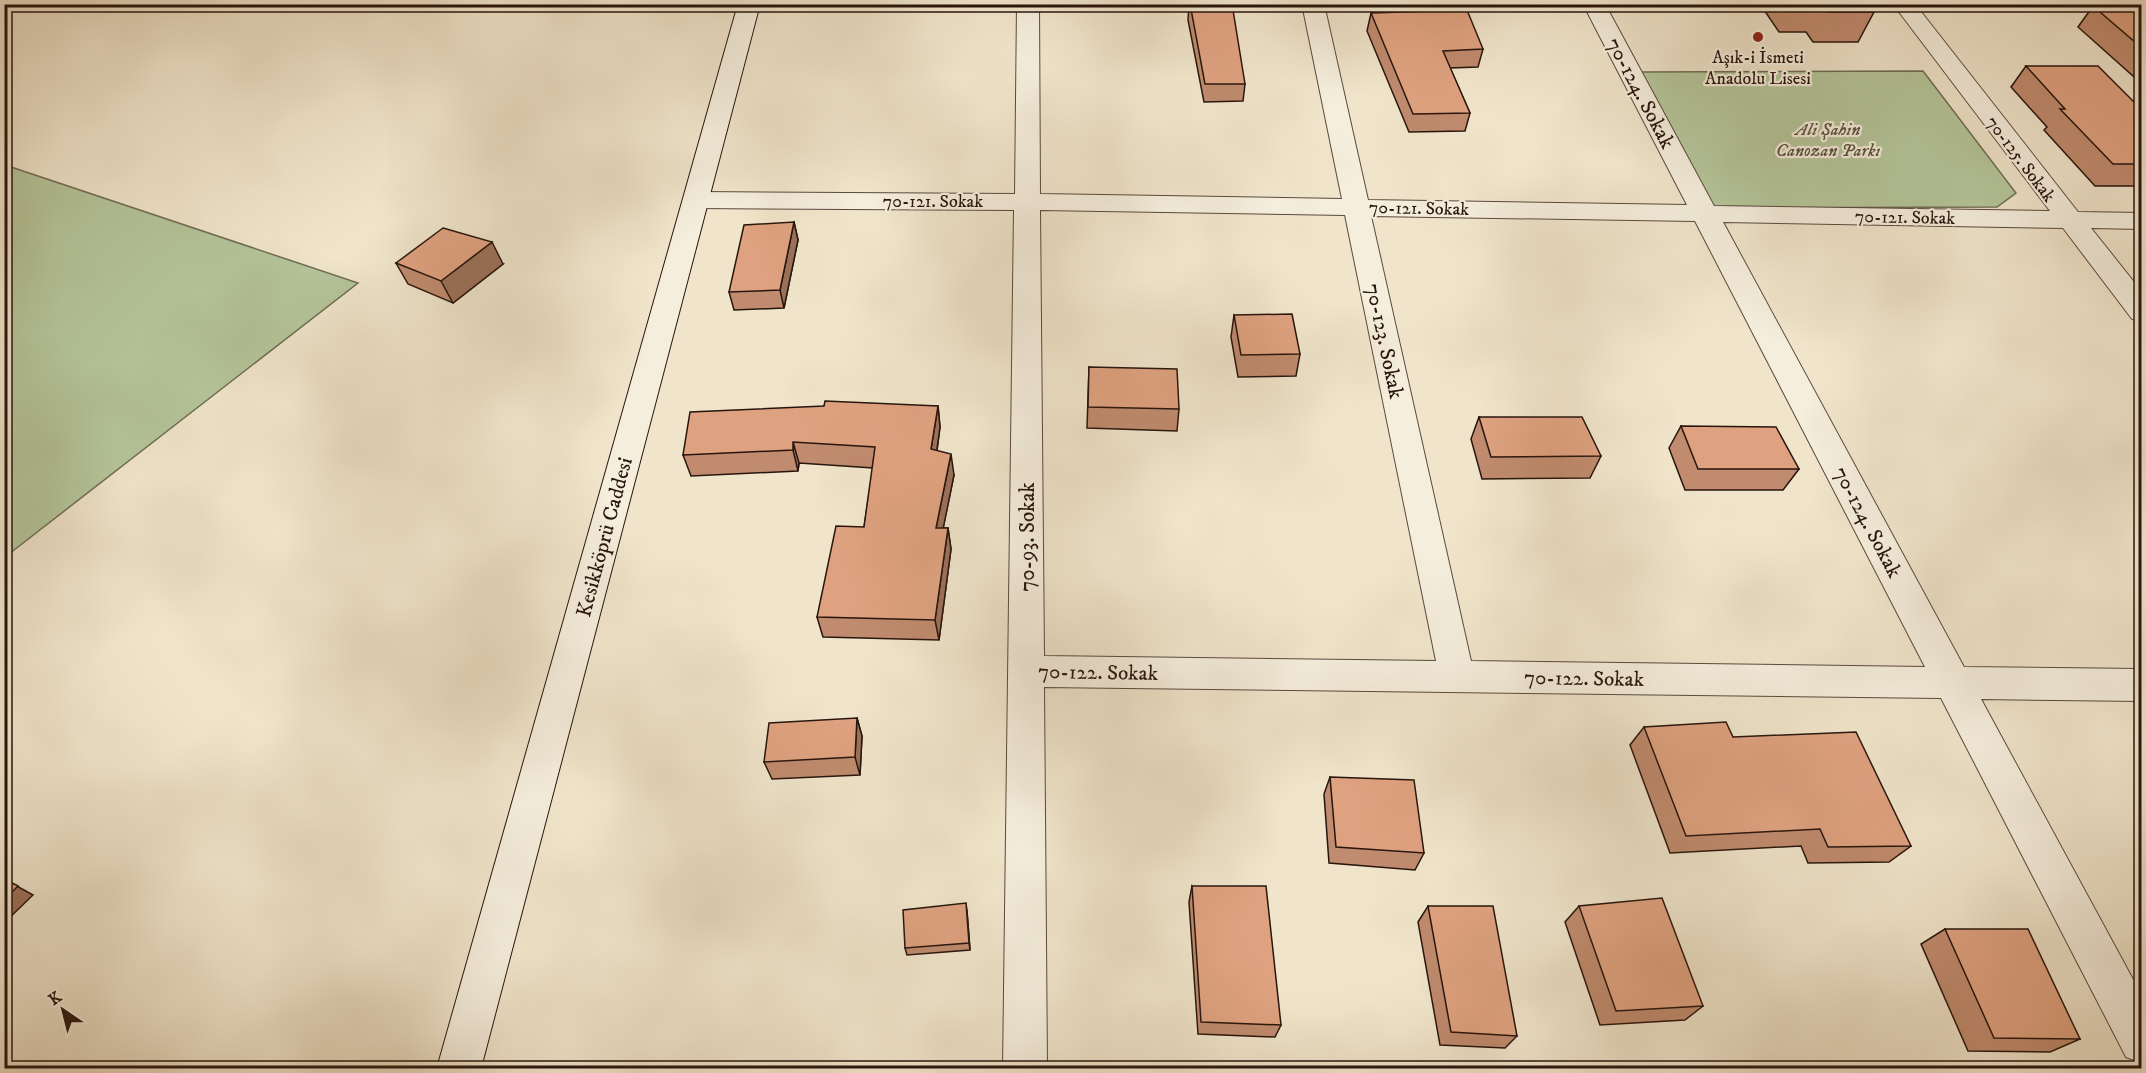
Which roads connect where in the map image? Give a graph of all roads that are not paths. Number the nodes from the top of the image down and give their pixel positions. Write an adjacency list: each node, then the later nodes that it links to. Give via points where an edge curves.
1 (749, 4): 6 (street, Kesikköprü Caddesi)
2 (1028, 4): 7 (street, 70-93. Sokak)
3 (1313, 4): 8 (street, 70-123. Sokak)
4 (1594, 4): 9 (street, 70-124. Sokak)
5 (1903, 4): 10 (street, 70-125. Sokak)
6 (696, 200): 7 (street, 70-121. Sokak); 18 (street, Kesikköprü Caddesi)
7 (1028, 202): 8 (street, 70-121. Sokak); 13 (street, 70-93. Sokak)
8 (1356, 207): 9 (street, 70-121. Sokak); 14 (street, 70-123. Sokak)
9 (1705, 214): 10 (street, 70-121. Sokak); 15 (street, 70-124. Sokak)
10 (2068, 220): 11 (street, 70-121. Sokak); 12 (street, 70-125. Sokak)
11 (2142, 221)
12 (2142, 312)
13 (1027, 671): 14 (street, 70-122. Sokak); 19 (street, 70-93. Sokak)
14 (1457, 676): 15 (street, 70-122. Sokak)
15 (1953, 683): 16 (street, 70-122. Sokak); 17 (street, 70-124. Sokak)
16 (2142, 685)
17 (2142, 1041)
18 (459, 1068)
19 (1025, 1068)

